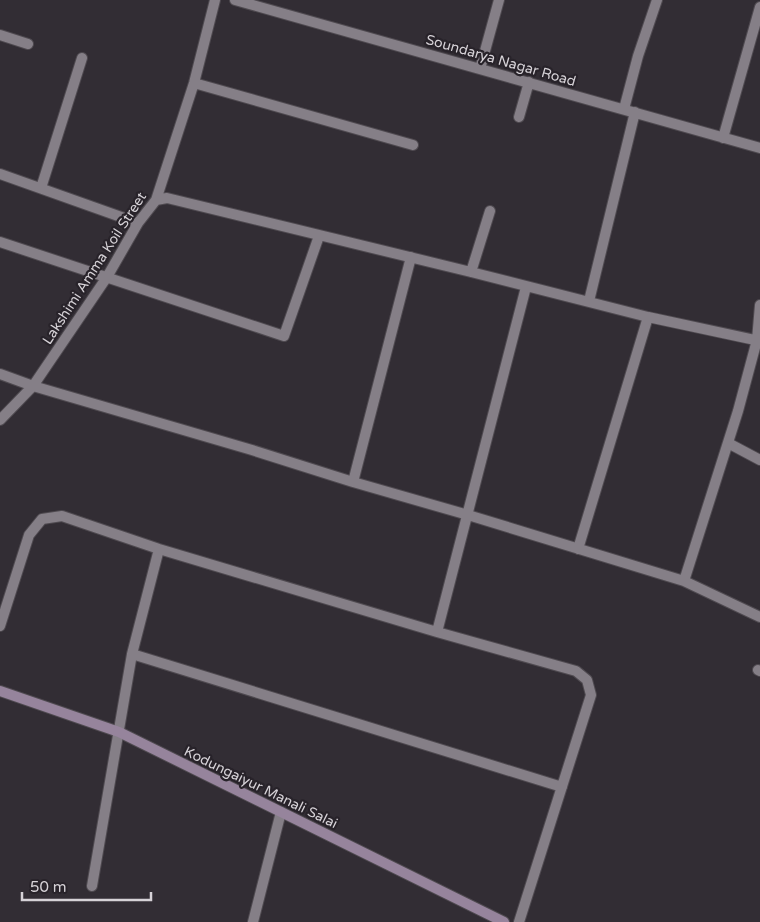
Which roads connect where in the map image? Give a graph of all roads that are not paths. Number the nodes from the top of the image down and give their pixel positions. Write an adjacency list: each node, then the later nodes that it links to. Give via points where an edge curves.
1 (215, 0): 11 (street, Lakshimi Amma Koil Street)
2 (235, 0): 9 (street, Soundarya Nagar Road)
3 (499, 0): 9 (street)
4 (657, 0): 12 (street)
5 (760, 7): 15 (street)
6 (0, 35): 7 (street)
7 (28, 44)
8 (82, 58): 19 (street)
9 (480, 69): 10 (street, Soundarya Nagar Road)
10 (529, 82): 12 (street, Soundarya Nagar Road); 14 (street)
11 (194, 83): 16 (street); 20 (street, Lakshimi Amma Koil Street)
12 (624, 109): 13 (street, Soundarya Nagar Road)
13 (635, 112): 15 (street, Soundarya Nagar Road); 29 (street)
14 (519, 118)
15 (723, 138): 17 (street, Soundarya Nagar Road)
16 (413, 145)
17 (760, 148)
18 (0, 174): 19 (street)
19 (41, 188): 22 (street)
20 (156, 200): 22 (street, Lakshimi Amma Koil Street); 23 (street, via 167,198)
21 (490, 211): 26 (street)
22 (138, 223): 27 (street, Lakshimi Amma Koil Street)
23 (319, 236): 25 (street); 27 (street, via 284,336)
24 (0, 242): 27 (street)
25 (411, 257): 26 (street); 38 (street)
26 (471, 272): 28 (street)
27 (107, 277): 34 (street, Lakshimi Amma Koil Street)
28 (526, 287): 29 (street); 39 (street)
29 (589, 301): 31 (street)
30 (760, 305): 32 (street)
31 (648, 317): 32 (street); 41 (street)
32 (759, 340): 36 (street)
33 (0, 374): 34 (street)
34 (33, 386): 35 (street, Lakshimi Amma Koil Street); 38 (street)
35 (0, 420)
36 (728, 443): 37 (street); 42 (street)
37 (760, 460)
38 (353, 482): 39 (street)
39 (468, 515): 41 (street); 45 (street)
40 (159, 549): 44 (street, via 62,516 42,519 29,535); 45 (street); 46 (street)
41 (578, 549): 42 (street)
42 (684, 581): 43 (street)
43 (760, 617)
44 (0, 626)
45 (437, 632): 49 (street, via 576,671 587,680 591,695)
46 (132, 654): 48 (street); 49 (street)
47 (0, 691): 48 (street, Kodungaiyur Manali Salai)
48 (119, 732): 50 (street, Kodungaiyur Manali Salai); 51 (street)
49 (562, 788): 54 (street)
50 (280, 812): 52 (street); 53 (street, Kodungaiyur Manali Salai)
51 (92, 886)
52 (252, 922)
53 (504, 922)
54 (519, 922)

